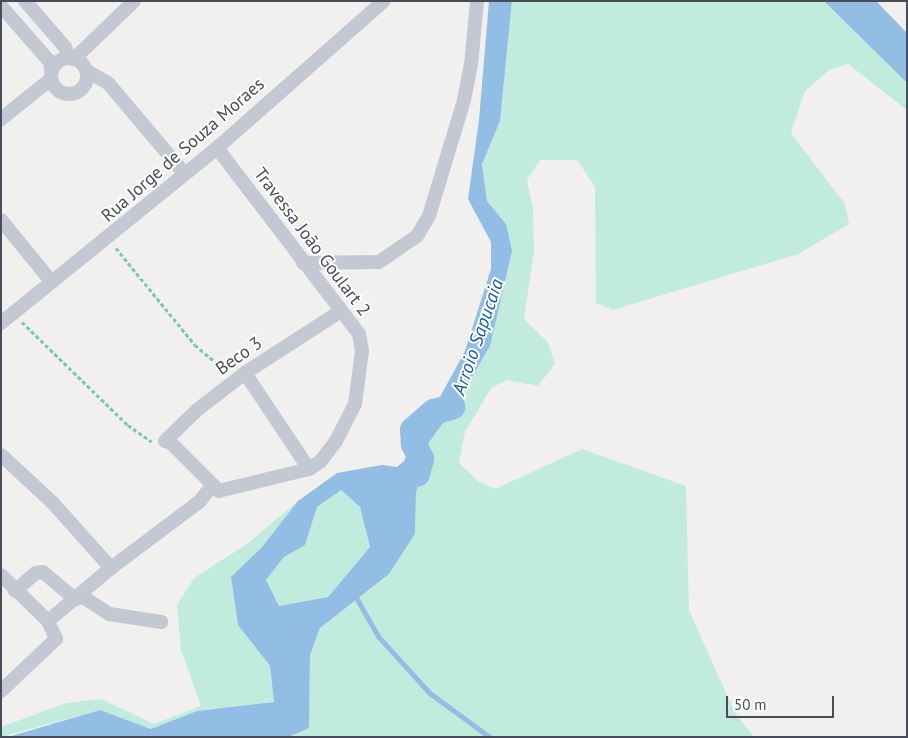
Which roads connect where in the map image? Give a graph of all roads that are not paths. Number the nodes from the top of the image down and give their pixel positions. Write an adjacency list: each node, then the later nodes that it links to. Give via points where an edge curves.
1 (25, 1): 6 (street)
2 (134, 1): 6 (street)
3 (384, 1): 10 (street, Rua Jorge de Souza Moraes)
4 (477, 1): 13 (street, via 464,100 428,216 417,236 379,262)
5 (1, 6): 8 (street, via 50,62)
6 (72, 58): 7 (street); 8 (street, via 58,62)
7 (87, 71): 8 (street, via 83,88 73,94 61,92); 11 (street, via 108,83)
8 (51, 76): 9 (street)
9 (1, 119)
10 (217, 148): 11 (street, Rua Jorge de Souza Moraes); 13 (street, Travessa João Goulart 2)
11 (185, 174): 14 (street, Rua Jorge de Souza Moraes, via 108,239)
12 (1, 220): 14 (street)
13 (304, 263): 15 (street, Travessa João Goulart 2)
14 (51, 281): 16 (street, Rua Jorge de Souza Moraes)
15 (341, 310): 17 (street, Beco 3); 19 (street, Travessa João Goulart 2, via 359,334 362,351 355,404 336,441 321,460)
16 (1, 322)
17 (241, 376): 19 (street); 20 (street, Beco 3, via 197,410 165,441 171,443)
18 (1, 455): 21 (street, via 52,502)
19 (309, 468): 20 (street, via 219,491)
20 (213, 486): 21 (street, via 199,502)
21 (111, 568): 24 (street)
22 (1, 575): 23 (street)
23 (15, 591): 24 (street, via 36,572 43,572); 25 (street)
24 (75, 599): 25 (street); 26 (street, via 83,597 109,614)
25 (48, 621): 27 (street, via 56,639)
26 (161, 622)
27 (1, 691)

